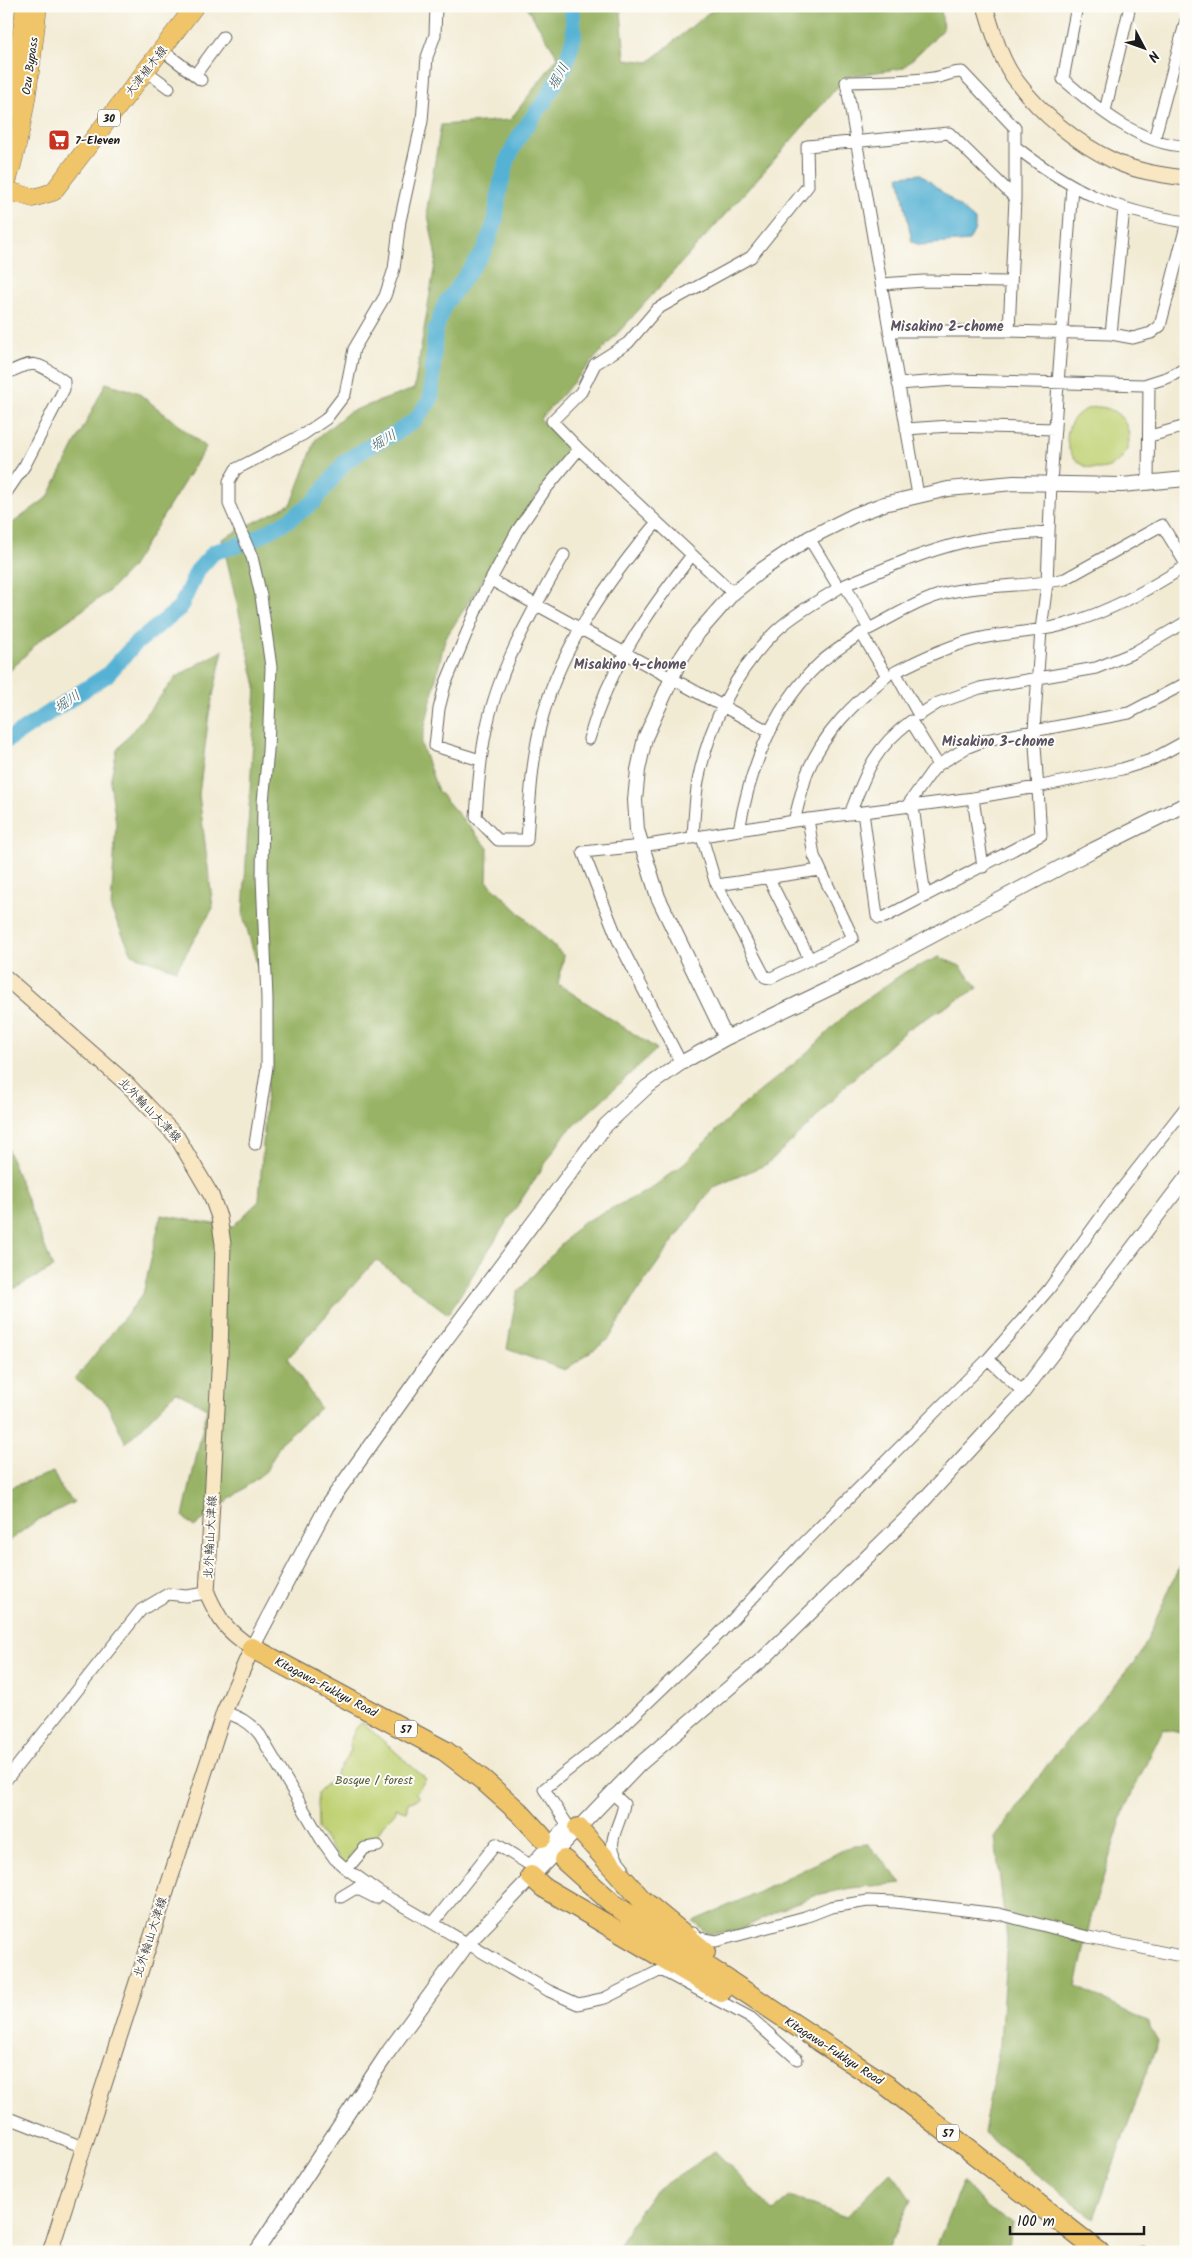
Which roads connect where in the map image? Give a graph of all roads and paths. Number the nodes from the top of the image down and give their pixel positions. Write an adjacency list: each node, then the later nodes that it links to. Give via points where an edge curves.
1 (26, 6): 13 (main road, Ozu Bypass)
2 (38, 6): 21 (main road, Ozu Bypass, via 30,75 15,157)
3 (195, 6): 10 (main road, 大津植木線 / 30)
4 (436, 6): 98 (street, via 434,35 427,57 422,121 400,221 394,269 385,296 354,349 345,394 326,419 236,469 229,480 229,504 252,557 261,596 271,667 262,877 267,1067)
5 (985, 6): 20 (main road, via 996,43 1017,82 1049,116 1078,140 1112,160 1156,174)
6 (1077, 6): 14 (street, via 1063,79)
7 (1130, 6): 14 (street)
8 (1186, 20): 16 (street)
9 (223, 38): 10 (street, via 198,77)
10 (162, 50): 11 (main road, 大津植木線 / 30)
11 (146, 71): 12 (street); 23 (main road, 大津植木線 / 30, via 52,192 33,198)
12 (168, 88)
13 (11, 89): 15 (main road, Ozu Bypass)
14 (1104, 111): 16 (street, via 1120,124)
15 (6, 138)
16 (1154, 140): 18 (street)
17 (856, 142): 19 (street, via 846,82 936,78 954,71 962,72 1015,128); 24 (street, via 949,133); 29 (street); 43 (street, via 807,146 808,186 751,257 657,309 628,343 595,364 582,392 552,421)
18 (1186, 146)
19 (1017, 148): 22 (street); 24 (street)
20 (1186, 178)
21 (6, 185)
22 (1072, 186): 25 (street); 32 (street)
23 (6, 190)
24 (1015, 198): 28 (street)
25 (1124, 209): 26 (street); 33 (street)
26 (1186, 222)
27 (1186, 226): 33 (street, via 1160,326 1151,333 1134,338)
28 (1011, 282): 29 (street); 30 (street)
29 (881, 284): 31 (street)
30 (1009, 331): 31 (street); 32 (street)
31 (890, 332): 37 (street)
32 (1061, 334): 33 (street); 36 (street)
33 (1111, 334)
34 (1186, 368): 38 (street)
35 (6, 374): 47 (street, via 34,363 64,381 64,389 25,465)
36 (1058, 382): 37 (street, via 955,380); 38 (street); 41 (street)
37 (898, 384): 40 (street)
38 (1149, 384): 42 (street)
39 (1186, 426): 42 (street)
40 (906, 429): 41 (street, via 950,426); 48 (street)
41 (1055, 429): 45 (street)
42 (1150, 436): 46 (street)
43 (579, 449): 49 (street); 55 (street, via 517,531)
44 (1186, 479): 46 (street)
45 (1051, 483): 46 (street); 48 (street, via 1014,483); 50 (street)
46 (1148, 484)
47 (6, 493)
48 (918, 495): 51 (street, via 855,515)
49 (657, 522): 52 (street); 61 (street, via 623,563)
50 (1048, 532): 56 (street); 57 (street, via 960,543 921,554)
51 (809, 538): 57 (street); 58 (street, via 763,568)
52 (692, 554): 58 (street); 64 (street, via 643,620)
53 (564, 555): 59 (street)
54 (1186, 565): 56 (street, via 1162,525 1077,574); 62 (street, via 1129,600 1099,614)
55 (491, 580): 59 (street); 75 (street, via 445,685 435,746)
56 (1047, 583): 62 (street); 63 (street, via 959,590 920,603)
57 (842, 587): 63 (street); 69 (street, via 777,630 749,661)
58 (733, 593): 66 (street, via 698,634)
59 (536, 605): 61 (street); 75 (street, via 499,687)
60 (1186, 622): 67 (street, via 1133,653 1096,668)
61 (581, 629): 64 (street); 75 (street, via 552,687 543,715 530,784 527,840 498,840 476,817)
62 (1041, 630): 65 (street, via 986,637 961,644 932,653); 67 (street)
63 (865, 631): 65 (street); 72 (street, via 820,663 792,695)
64 (624, 652): 66 (street); 73 (street, via 597,711)
65 (891, 674): 70 (street); 84 (street, via 862,696 839,720 822,745 808,773)
66 (672, 678): 69 (street); 87 (street, via 646,738 638,770 635,800 637,830)
67 (1037, 679): 70 (street, via 959,694); 71 (street)
68 (1186, 683): 71 (street, via 1130,713)
69 (722, 706): 72 (street); 86 (street, via 708,741 698,782)
70 (915, 718): 76 (street); 82 (street, via 895,732 872,761)
71 (1034, 730): 76 (street, via 986,740); 77 (street)
72 (770, 732): 85 (street, via 746,794)
73 (589, 739)
74 (1186, 742): 77 (street, via 1151,760 1122,769)
75 (480, 760)
76 (938, 766): 80 (street)
77 (1037, 787): 78 (street); 88 (street, via 1041,835)
78 (973, 798): 80 (street); 88 (street)
79 (1186, 804): 95 (street, via 866,971)
80 (910, 806): 81 (street); 92 (street)
81 (863, 812): 82 (street); 92 (street, via 877,916 885,917)
82 (850, 814): 83 (street)
83 (808, 819): 84 (street); 89 (street, via 814,856)
84 (794, 822): 85 (street)
85 (739, 830): 86 (street)
86 (697, 837): 87 (street); 91 (street)
87 (642, 846): 95 (street, via 658,896); 96 (street, via 583,852 618,940)
88 (983, 867): 92 (street)
89 (820, 870): 90 (street); 93 (street, via 853,938)
90 (768, 877): 91 (street); 93 (street)
91 (717, 885): 93 (street, via 765,977 771,978)
92 (925, 897)
93 (810, 960)
94 (6, 978): 102 (main road, 北外輪山大津線, via 128,1085 177,1137 211,1194 219,1217 223,1244 220,1353)
95 (726, 1038): 96 (street)
96 (681, 1063): 103 (street, via 647,1087 606,1125 440,1346 327,1506)
97 (1186, 1107): 100 (street, via 1049,1289)
98 (255, 1144)
99 (1186, 1178): 101 (street)
100 (988, 1359): 101 (street); 115 (street, via 800,1547 712,1641 618,1731 544,1789 566,1824 530,1865 496,1844)
101 (1023, 1392): 106 (street, via 911,1514 772,1650 674,1733)
102 (207, 1594): 103 (main road, 北外輪山大津線, via 231,1634); 105 (street, via 168,1594 141,1610)
103 (252, 1648): 104 (main road, 北外輪山大津線); 108 (highway, Kitagawa-Fukkyu Road / 57, via 445,1752 520,1813)
104 (224, 1712): 111 (street, via 243,1719 260,1735 321,1839 335,1859); 121 (main road, 北外輪山大津線)
105 (6, 1780)
106 (612, 1793): 107 (street); 117 (street, via 624,1804 612,1845 617,1861 699,1938 716,1941 732,1938 832,1906 868,1901 999,1914)
107 (578, 1828): 112 (street); 118 (highway, via 642,1900 691,1942 760,1992)
108 (542, 1837)
109 (378, 1846): 111 (street, via 365,1848)
110 (564, 1860): 118 (highway, Kitagawa-Fukkyu Road / 57, via 619,1908)
111 (347, 1869): 113 (street)
112 (531, 1876): 116 (street); 118 (highway, via 543,1887 725,1994)
113 (379, 1892): 114 (street, via 376,1898 356,1888); 115 (street)
114 (341, 1897)
115 (433, 1923): 116 (street)
116 (468, 1943): 119 (street, via 549,1991 578,2004 605,1998 661,1970 751,2018); 123 (street, via 389,2051)
117 (1186, 1957)
118 (792, 2023): 124 (highway, Kitagawa-Fukkyu Road / 57, via 889,2087)
119 (797, 2059)
120 (6, 2117): 121 (street)
121 (83, 2147): 122 (main road, 北外輪山大津線)
122 (50, 2252)
123 (256, 2252)
124 (1098, 2252)

